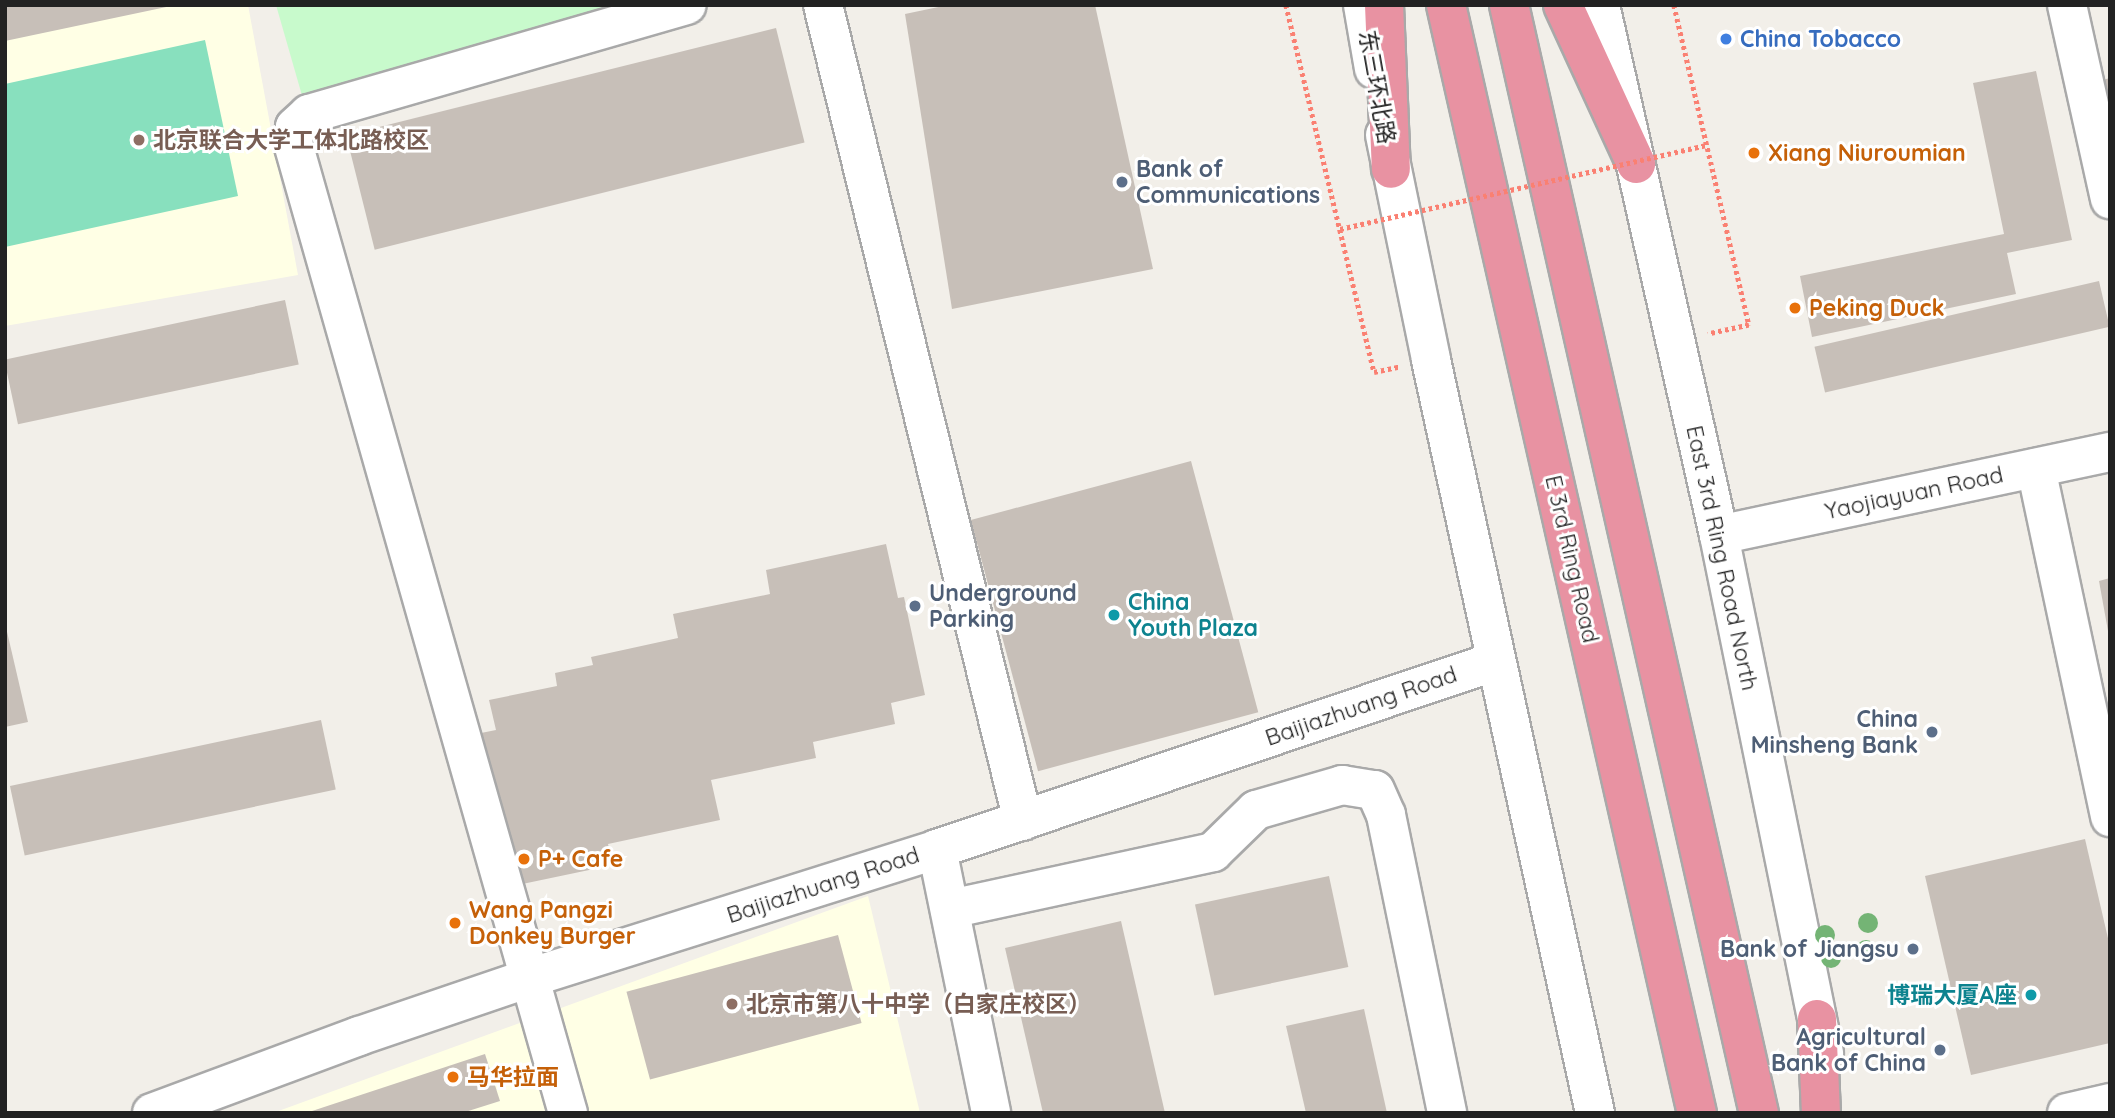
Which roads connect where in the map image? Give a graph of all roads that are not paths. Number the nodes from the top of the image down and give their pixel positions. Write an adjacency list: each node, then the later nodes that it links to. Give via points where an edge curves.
1 (687, 5): 21 (street, via 309,114 295,128 293,143)
2 (823, 5): 18 (street)
3 (1363, 5): 11 (street, 东三环北路)
4 (1384, 5): 11 (highway)
5 (1446, 5): 29 (highway, E 3rd Ring Road)
6 (1509, 5): 30 (highway)
7 (1563, 5): 10 (highway)
8 (1600, 5): 10 (street, East 3rd Ring Road North)
9 (2067, 5): 12 (street)
10 (1636, 164): 15 (street, East 3rd Ring Road North)
11 (1391, 169): 16 (street)
12 (2110, 199)
13 (2110, 452): 14 (street, Yaojiayuan Road)
14 (2036, 468): 15 (street, Yaojiayuan Road); 17 (street)
15 (1719, 535): 22 (street, East 3rd Ring Road North)
16 (1496, 661): 18 (street, Baijiazhuang Road); 28 (street)
17 (2110, 817)
18 (1023, 821): 19 (street, Baijiazhuang Road)
19 (937, 849): 20 (street); 21 (street, Baijiazhuang Road)
20 (950, 909): 26 (street); 27 (street, via 1213,852 1256,810 1342,785 1375,790 1387,815)
21 (529, 978): 24 (street, Baijiazhuang Road); 25 (street)
22 (1817, 1019): 31 (highway); 32 (street, East 3rd Ring Road North)
23 (2110, 1102): 33 (street)
24 (152, 1113)
25 (568, 1113)
26 (991, 1113)
27 (1447, 1113)
28 (1595, 1113)
29 (1697, 1113)
30 (1759, 1113)
31 (1821, 1113)
32 (1838, 1113)
33 (2067, 1113)

